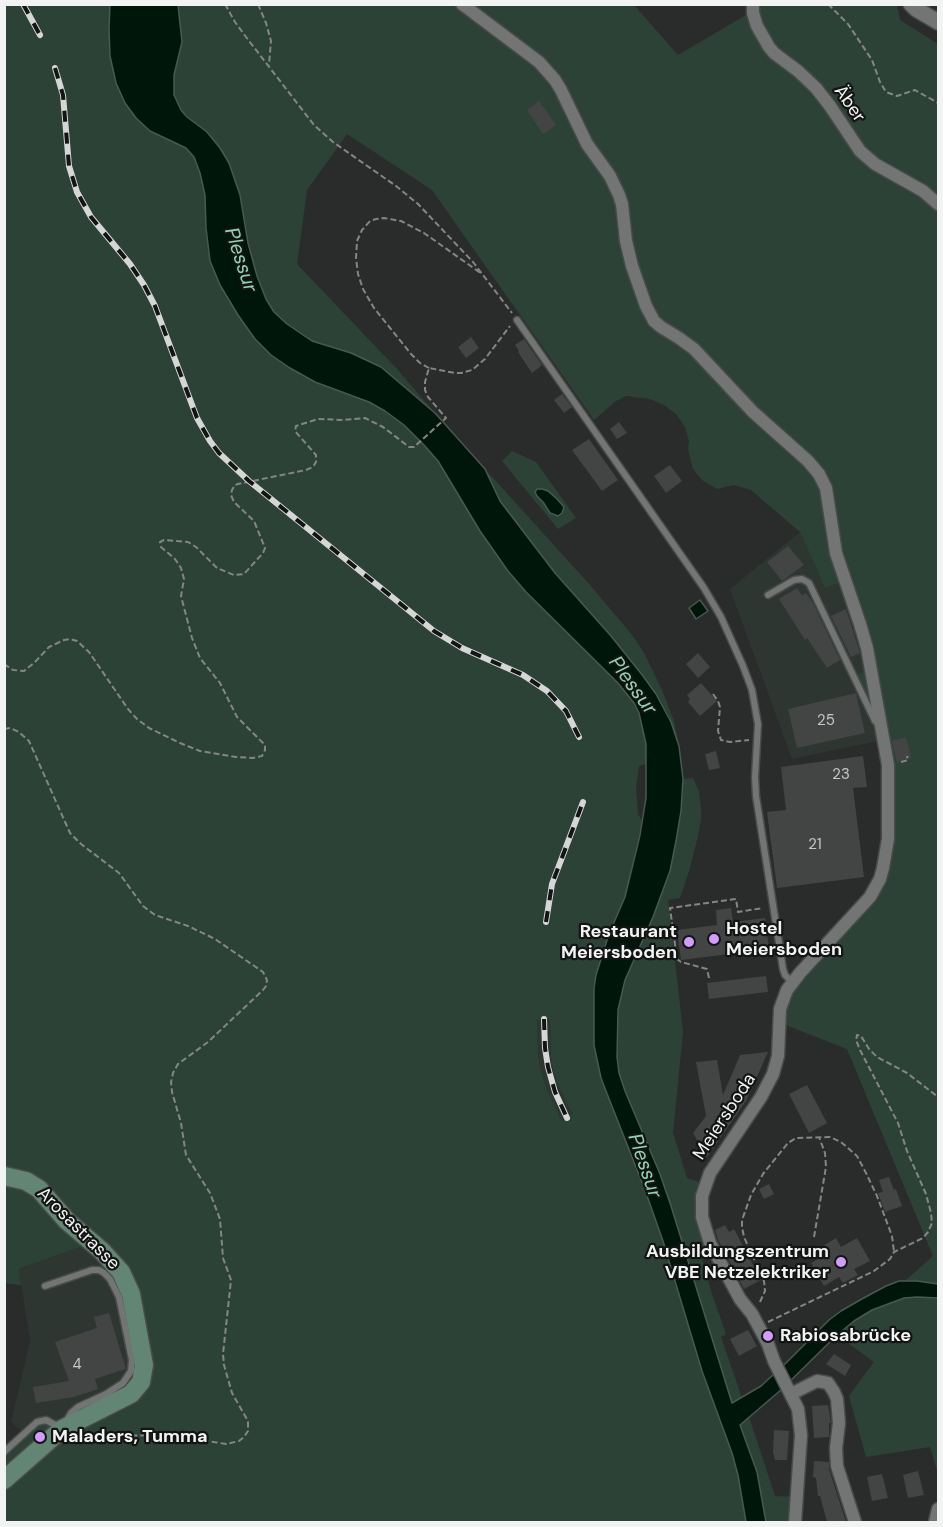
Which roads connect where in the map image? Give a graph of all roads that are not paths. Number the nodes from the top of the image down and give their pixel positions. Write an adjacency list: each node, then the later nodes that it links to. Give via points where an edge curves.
1 (462, 4): 8 (street, via 539,62 555,80 587,144 619,195 632,266 654,321 694,349 819,474 826,488 836,553 867,648)
2 (753, 4): 5 (street, Äber, via 755,21 769,47 821,93 860,151)
3 (911, 4): 4 (street)
4 (932, 16)
5 (939, 204)
6 (517, 320): 9 (lane, via 704,588 736,648 752,690 758,724 756,796 783,969)
7 (768, 595): 8 (lane, via 794,580 809,583)
8 (884, 744): 9 (street, Meiersboda, via 888,765 888,840 880,879 870,897)
9 (792, 982): 12 (street, Meiersboda, via 780,1009 774,1074 710,1173 702,1196 702,1217 708,1236)
10 (4, 1176): 13 (main road, Arosastrasse, via 39,1189 116,1266 131,1294 143,1359 141,1382 127,1397)
11 (45, 1286): 13 (lane, via 92,1270 104,1273 119,1297 132,1360 131,1371 123,1383 69,1416)
12 (790, 1391): 17 (street, Meiersboda, via 801,1429); 18 (street, via 817,1381 828,1383 834,1392 837,1466)
13 (67, 1435): 14 (lane, via 51,1422 41,1420); 15 (main road, Arosastrasse)
14 (4, 1452)
15 (4, 1480)
16 (939, 1509): 19 (street)
17 (795, 1522)
18 (855, 1522)
19 (935, 1522)

